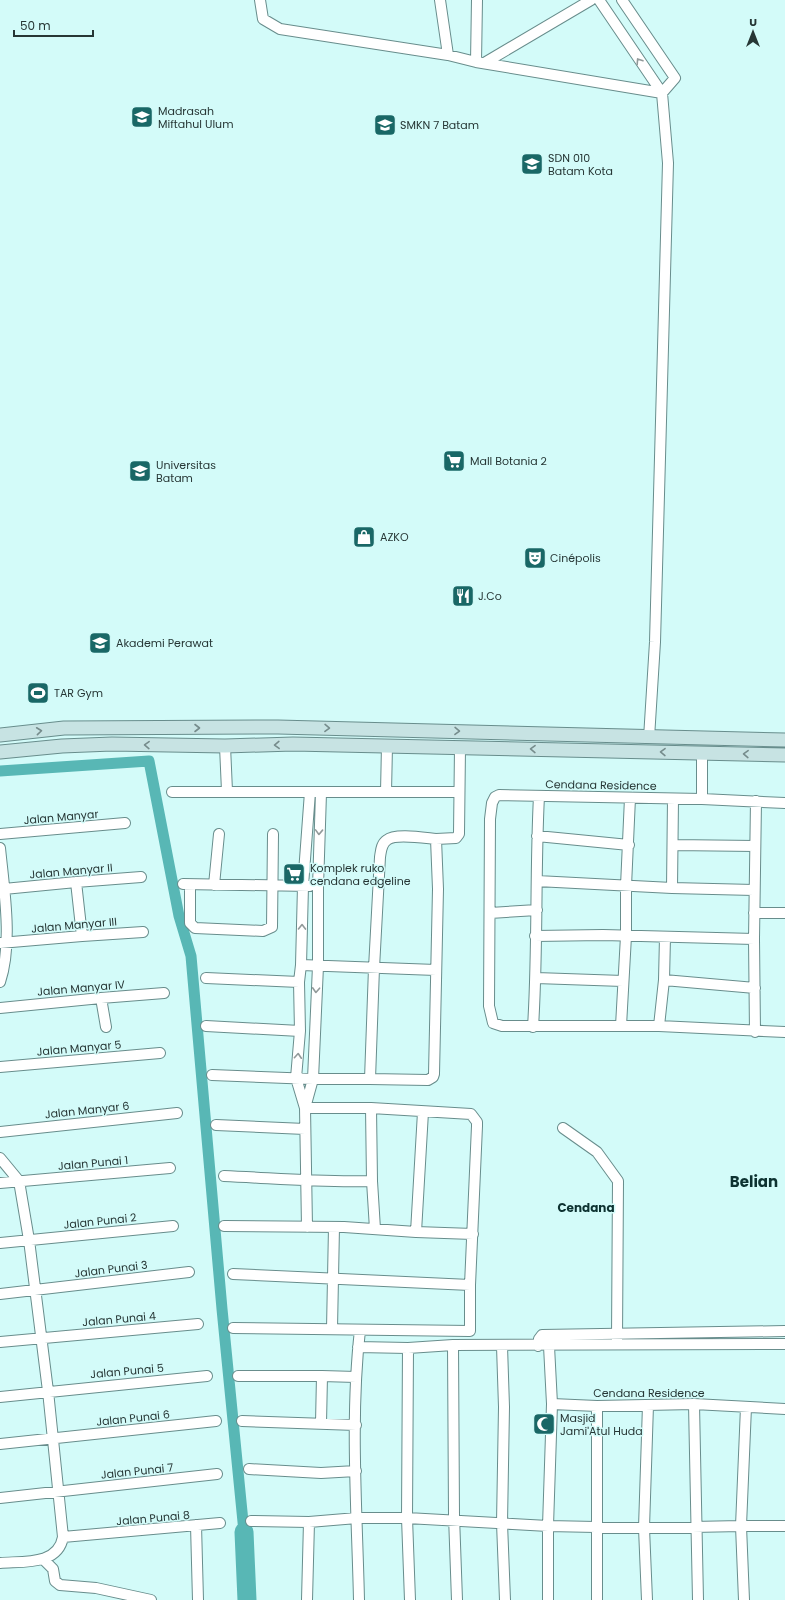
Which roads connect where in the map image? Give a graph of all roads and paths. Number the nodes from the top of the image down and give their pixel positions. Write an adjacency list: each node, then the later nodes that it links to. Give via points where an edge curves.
1 (260, 0): 7 (street, via 263,19 280,29)
2 (440, 0): 7 (street)
3 (477, 0): 8 (street)
4 (591, 0): 8 (street)
5 (599, 0): 9 (street, one-way to 5)
6 (622, 0): 9 (street, via 675,78)
7 (448, 55): 8 (street)
8 (481, 62): 9 (street)
9 (662, 93): 12 (street, via 668,163 655,642)
10 (168, 728): 11 (main road, one-way to 10, via 64,728); 12 (main road, one-way to 12, via 286,727); 14 (main road)
11 (0, 735)
12 (649, 738): 13 (main road)
13 (785, 740)
14 (168, 745): 15 (main road); 18 (main road, one-way to 18, via 62,746)
15 (225, 746): 16 (main road, one-way to 15); 21 (street)
16 (387, 746): 17 (main road); 24 (street)
17 (460, 748): 19 (main road, one-way to 17); 25 (street)
18 (0, 752)
19 (702, 753): 20 (main road, one-way to 19); 30 (street)
20 (785, 755)
21 (227, 791): 22 (street); 23 (street)
22 (172, 792)
23 (310, 792): 26 (street); 48 (street)
24 (386, 792): 25 (street); 26 (street)
25 (459, 792): 38 (street, via 459,834 456,838)
26 (321, 793): 50 (street, one-way to 50)
27 (539, 796): 28 (street, Cendana Residence); 37 (street); 55 (street, Cendana Residence, via 499,795 492,803)
28 (630, 798): 29 (street, Cendana Residence); 39 (street)
29 (673, 799): 30 (street, Cendana Residence); 40 (street)
30 (702, 799): 31 (street, Cendana Residence)
31 (756, 801): 32 (street, Cendana Residence); 41 (street)
32 (785, 803)
33 (125, 823): 34 (street, Jalan Manyar)
34 (0, 834)
35 (219, 834): 46 (street)
36 (273, 834): 47 (street)
37 (536, 836): 39 (street); 44 (street)
38 (436, 839): 67 (street, via 400,836 389,838 382,845); 68 (street)
39 (629, 844): 49 (street)
40 (673, 845): 41 (street); 51 (street)
41 (755, 846): 53 (street)
42 (0, 848): 52 (street)
43 (141, 877): 45 (street, Jalan Manyar II)
44 (537, 881): 49 (street); 54 (street)
45 (76, 882): 52 (street, Jalan Manyar II); 59 (street)
46 (214, 885): 47 (street); 47 (street, via 187,884 190,923 195,928 263,931 272,927)
47 (272, 886): 48 (street)
48 (303, 886): 50 (street); 65 (street, one-way to 48)
49 (626, 886): 51 (street); 61 (street)
50 (318, 887): 66 (street)
51 (672, 888): 53 (street)
52 (4, 889): 64 (street)
53 (754, 890): 56 (street)
54 (536, 910): 55 (street); 60 (street)
55 (490, 913): 82 (street, via 491,1020 496,1025)
56 (754, 913): 57 (street); 63 (street)
57 (785, 914)
58 (143, 932): 59 (street, Jalan Manyar III)
59 (82, 936): 64 (street, Jalan Manyar III)
60 (535, 936): 61 (street); 70 (street)
61 (626, 936): 62 (street); 72 (street)
62 (665, 937): 63 (street); 71 (street)
63 (754, 939): 75 (street)
64 (3, 943): 73 (street, via 5,966)
65 (301, 965): 66 (street); 74 (street)
66 (318, 966): 67 (street); 91 (street, one-way to 91)
67 (374, 968): 68 (street); 92 (street)
68 (436, 970): 92 (street, via 433,1077 418,1081)
69 (206, 978): 74 (street)
70 (536, 978): 72 (street); 82 (street)
71 (664, 980): 75 (street); 81 (street)
72 (623, 981): 80 (street)
73 (0, 982)
74 (299, 982): 84 (street)
75 (755, 988): 85 (street)
76 (164, 993): 77 (street, Jalan Manyar IV)
77 (101, 998): 78 (street, Jalan Manyar IV); 83 (street)
78 (0, 1008)
79 (206, 1026): 84 (street)
80 (621, 1026): 81 (street); 82 (street)
81 (659, 1026): 85 (street)
82 (533, 1027)
83 (106, 1028)
84 (300, 1031): 90 (street, one-way to 84)
85 (755, 1032): 86 (street)
86 (785, 1032)
87 (160, 1053): 88 (street, Jalan Manyar 5)
88 (0, 1067)
89 (212, 1075): 90 (street)
90 (296, 1078): 91 (street); 93 (street)
91 (313, 1079): 92 (street); 93 (street)
92 (370, 1079)
93 (305, 1108): 94 (street); 99 (street)
94 (371, 1108): 95 (street); 106 (street)
95 (423, 1112): 113 (street); 114 (street, via 471,1114 477,1122)
96 (177, 1113): 100 (street, Jalan Manyar 6)
97 (216, 1125): 99 (street)
98 (563, 1128): 128 (street, via 597,1152 618,1181)
99 (305, 1129): 105 (street)
100 (0, 1132)
101 (0, 1158): 104 (street)
102 (170, 1168): 104 (street, Jalan Punai 1)
103 (224, 1176): 105 (street)
104 (19, 1181): 107 (street, Jalan Punai 1); 115 (street)
105 (306, 1181): 106 (street); 110 (street)
106 (372, 1181): 112 (street)
107 (0, 1183)
108 (173, 1226): 115 (street, Jalan Punai 2)
109 (224, 1226): 110 (street)
110 (307, 1227): 111 (street)
111 (334, 1227): 112 (street); 119 (street)
112 (375, 1229): 113 (street)
113 (416, 1232): 114 (street)
114 (473, 1234): 120 (street)
115 (29, 1240): 116 (street, Jalan Punai 2); 121 (street)
116 (0, 1243)
117 (189, 1272): 121 (street, Jalan Punai 3)
118 (234, 1274): 119 (street)
119 (333, 1278): 120 (street); 125 (street)
120 (470, 1285): 126 (street, via 470,1331)
121 (36, 1290): 122 (street, Jalan Punai 3); 129 (street)
122 (0, 1294)
123 (198, 1324): 129 (street, Jalan Punai 4)
124 (233, 1328): 125 (street)
125 (332, 1329): 126 (street)
126 (360, 1330): 137 (street)
127 (785, 1331): 128 (street)
128 (617, 1332): 133 (street); 135 (street, via 542,1335)
129 (42, 1337): 130 (street, Jalan Punai 4); 143 (street)
130 (0, 1342)
131 (785, 1344): 133 (street)
132 (454, 1345): 134 (street); 138 (street); 164 (street)
133 (616, 1345): 136 (street)
134 (502, 1346): 135 (street); 168 (street)
135 (538, 1346): 136 (street)
136 (550, 1346): 145 (street)
137 (358, 1347): 138 (street); 142 (street)
138 (408, 1348): 163 (street)
139 (207, 1376): 143 (street, Jalan Punai 5)
140 (238, 1376): 141 (street)
141 (322, 1376): 142 (street); 153 (street)
142 (356, 1378): 154 (street)
143 (48, 1391): 144 (street, Jalan Punai 5); 155 (street)
144 (0, 1397)
145 (552, 1404): 148 (street, Cendana Residence); 170 (street)
146 (694, 1404): 147 (street, Cendana Residence); 149 (street, Cendana Residence); 171 (street)
147 (648, 1405): 148 (street, Cendana Residence); 175 (street)
148 (597, 1406): 174 (street)
149 (746, 1407): 150 (street, Cendana Residence); 172 (street)
150 (785, 1409)
151 (216, 1422): 155 (street, Jalan Punai 6)
152 (242, 1422): 153 (street)
153 (320, 1423): 154 (street)
154 (356, 1425): 158 (street)
155 (53, 1438): 156 (street, Jalan Punai 6); 160 (street)
156 (0, 1444)
157 (248, 1469): 158 (street, via 321,1473)
158 (356, 1471): 162 (street)
159 (217, 1474): 160 (street, Jalan Punai 7)
160 (59, 1492): 161 (street, Jalan Punai 7); 176 (street)
161 (0, 1498)
162 (357, 1518): 163 (street); 166 (street); 182 (street)
163 (407, 1518): 164 (street); 183 (street)
164 (454, 1520): 168 (street); 184 (street)
165 (251, 1521): 166 (street)
166 (309, 1522): 181 (street)
167 (220, 1523): 169 (street)
168 (502, 1523): 170 (street); 185 (street)
169 (196, 1525): 176 (street, Jalan Punai 8); 180 (street, Jalan Punai 8)
170 (548, 1526): 174 (street); 186 (street)
171 (695, 1526): 172 (street); 175 (street); 189 (street)
172 (741, 1526): 173 (street); 190 (street)
173 (785, 1526)
174 (596, 1527): 175 (street); 187 (street)
175 (644, 1528): 188 (street)
176 (63, 1537): 177 (street, via 58,1550 48,1558)
177 (42, 1559): 178 (street); 179 (street, via 53,1569 55,1581 60,1585 102,1589)
178 (0, 1563)
179 (151, 1600)
180 (198, 1600)
181 (307, 1600)
182 (359, 1600)
183 (410, 1600)
184 (457, 1600)
185 (505, 1600)
186 (548, 1600)
187 (597, 1600)
188 (647, 1600)
189 (698, 1600)
190 (744, 1600)

